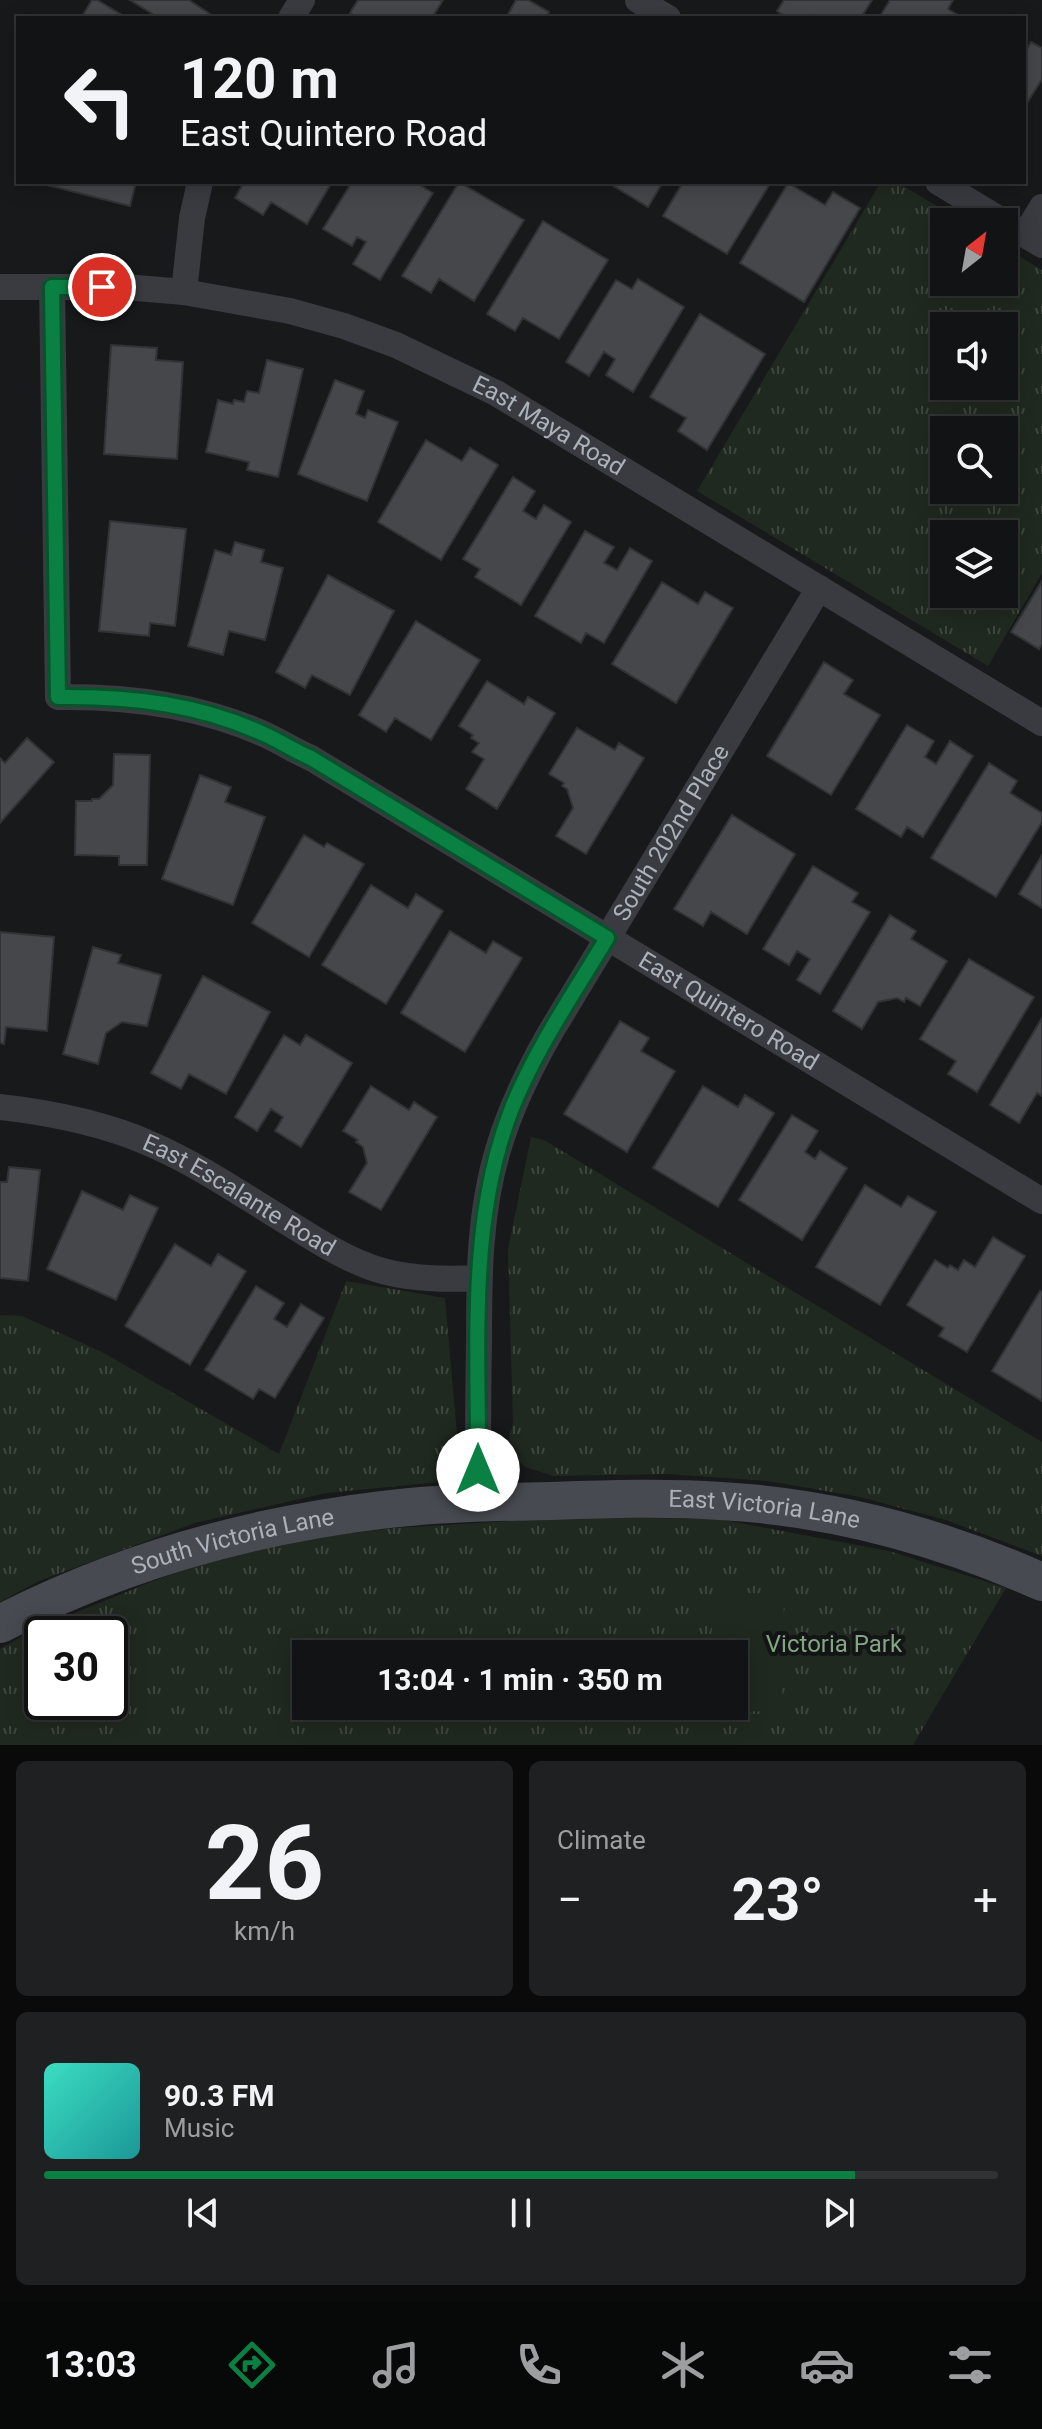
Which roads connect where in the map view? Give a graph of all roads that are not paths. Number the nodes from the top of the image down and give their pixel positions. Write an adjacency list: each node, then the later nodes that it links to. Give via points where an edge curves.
1 (638, 0): 2 (street)
2 (665, 16)
3 (200, 184): 9 (street)
4 (941, 184): 6 (street)
5 (1042, 207): 6 (street)
6 (1019, 231)
7 (0, 287): 8 (street, East Maya Road)
8 (52, 287): 9 (street, East Maya Road); 12 (street, East Quintero Road, via 58,697 153,701 266,735)
9 (184, 292): 10 (street, East Maya Road, via 344,326 447,367)
10 (819, 588): 11 (street, East Maya Road); 12 (street, South 202nd Place)
11 (1042, 723)
12 (607, 938): 14 (street, East Quintero Road); 15 (street, South 202nd Place, via 529,1070 512,1110 488,1192)
13 (0, 1107): 15 (street, East Escalante Road, via 79,1119 154,1145 372,1268 414,1276)
14 (1042, 1201)
15 (478, 1278): 16 (street, South 202nd Place)
16 (478, 1502): 17 (street, East Victoria Lane, via 665,1498 793,1509 938,1541); 18 (street, South Victoria Lane, via 383,1509 278,1526 170,1554 86,1584)
17 (1042, 1582)
18 (0, 1624)

